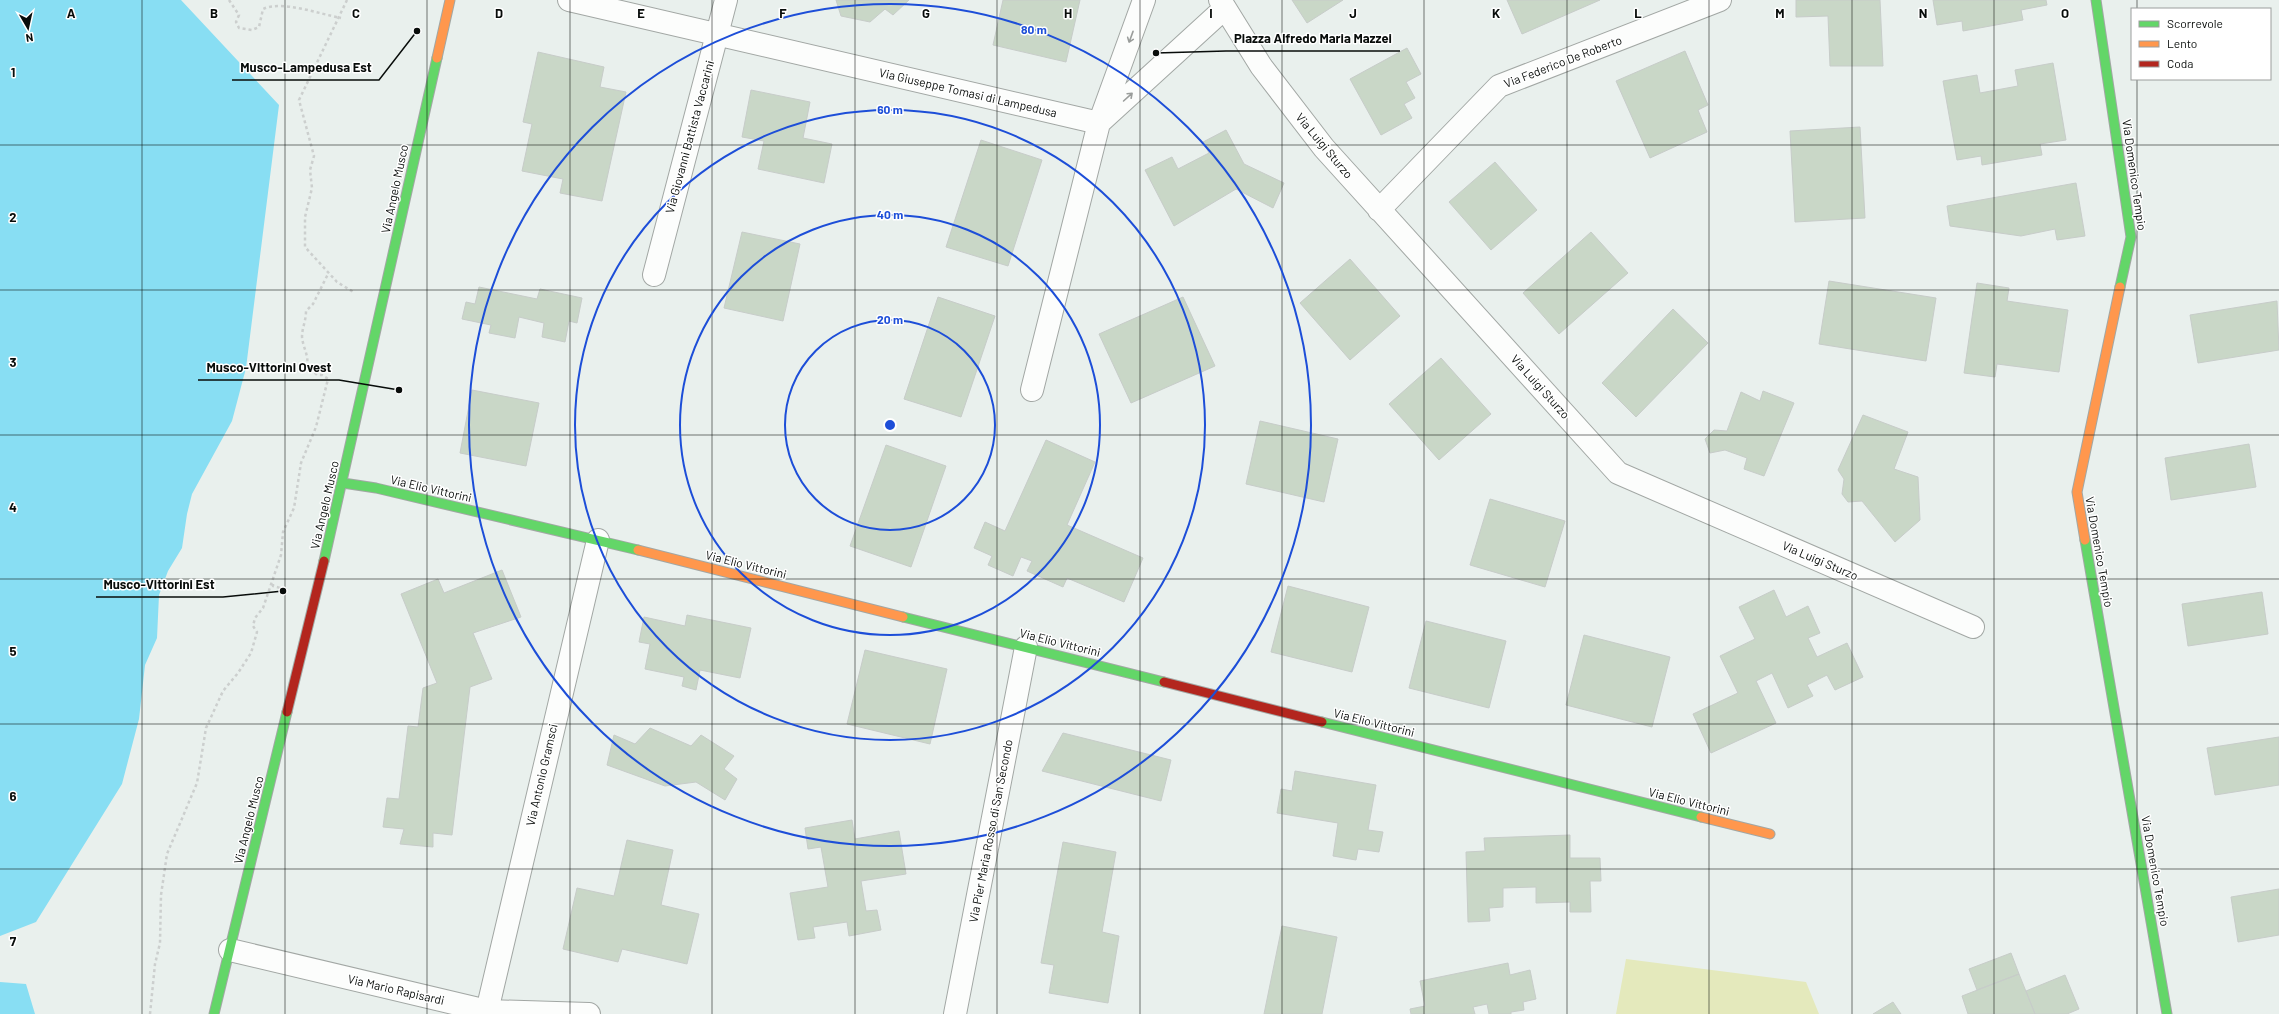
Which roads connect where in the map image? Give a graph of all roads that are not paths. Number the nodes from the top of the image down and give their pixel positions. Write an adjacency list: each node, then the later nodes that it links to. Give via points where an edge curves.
1 (450, 0): 13 (street, Via Angelo Musco)
2 (569, 0): 8 (street, Via Giuseppe Tomasi di Lampedusa)
3 (726, 0): 8 (street, Via Giovanni Battista Vaccarini)
4 (1144, 0): 9 (street, one-way to 9)
5 (1720, 0): 10 (street, Via Federico De Roberto, via 1500,86)
6 (2096, 0): 23 (street, Via Domenico Tempio, via 2131,237 2077,492)
7 (1223, 4): 9 (street, one-way to 7); 10 (street, Via Luigi Sturzo, via 1270,79 1324,148)
8 (717, 34): 9 (street, Via Giuseppe Tomasi di Lampedusa); 11 (street, Via Giovanni Battista Vaccarini)
9 (1099, 123): 12 (street)
10 (1379, 210): 15 (street, Via Luigi Sturzo, via 1618,473)
11 (654, 275)
12 (1032, 390)
13 (343, 483): 14 (street, Via Elio Vittorini, via 376,488); 18 (street, Via Angelo Musco)
14 (598, 540): 16 (street, Via Elio Vittorini); 19 (street, Via Antonio Gramsci)
15 (1973, 627)
16 (1026, 647): 17 (street, Via Elio Vittorini); 22 (street, Via Pier Maria Rosso di San Secondo)
17 (1770, 834)
18 (230, 950): 19 (street, Via Mario Rapisardi); 20 (street, Via Angelo Musco)
19 (487, 1011): 21 (street, Via Mario Rapisardi)
20 (214, 1014)
21 (589, 1014)
22 (955, 1014)
23 (2167, 1014)

